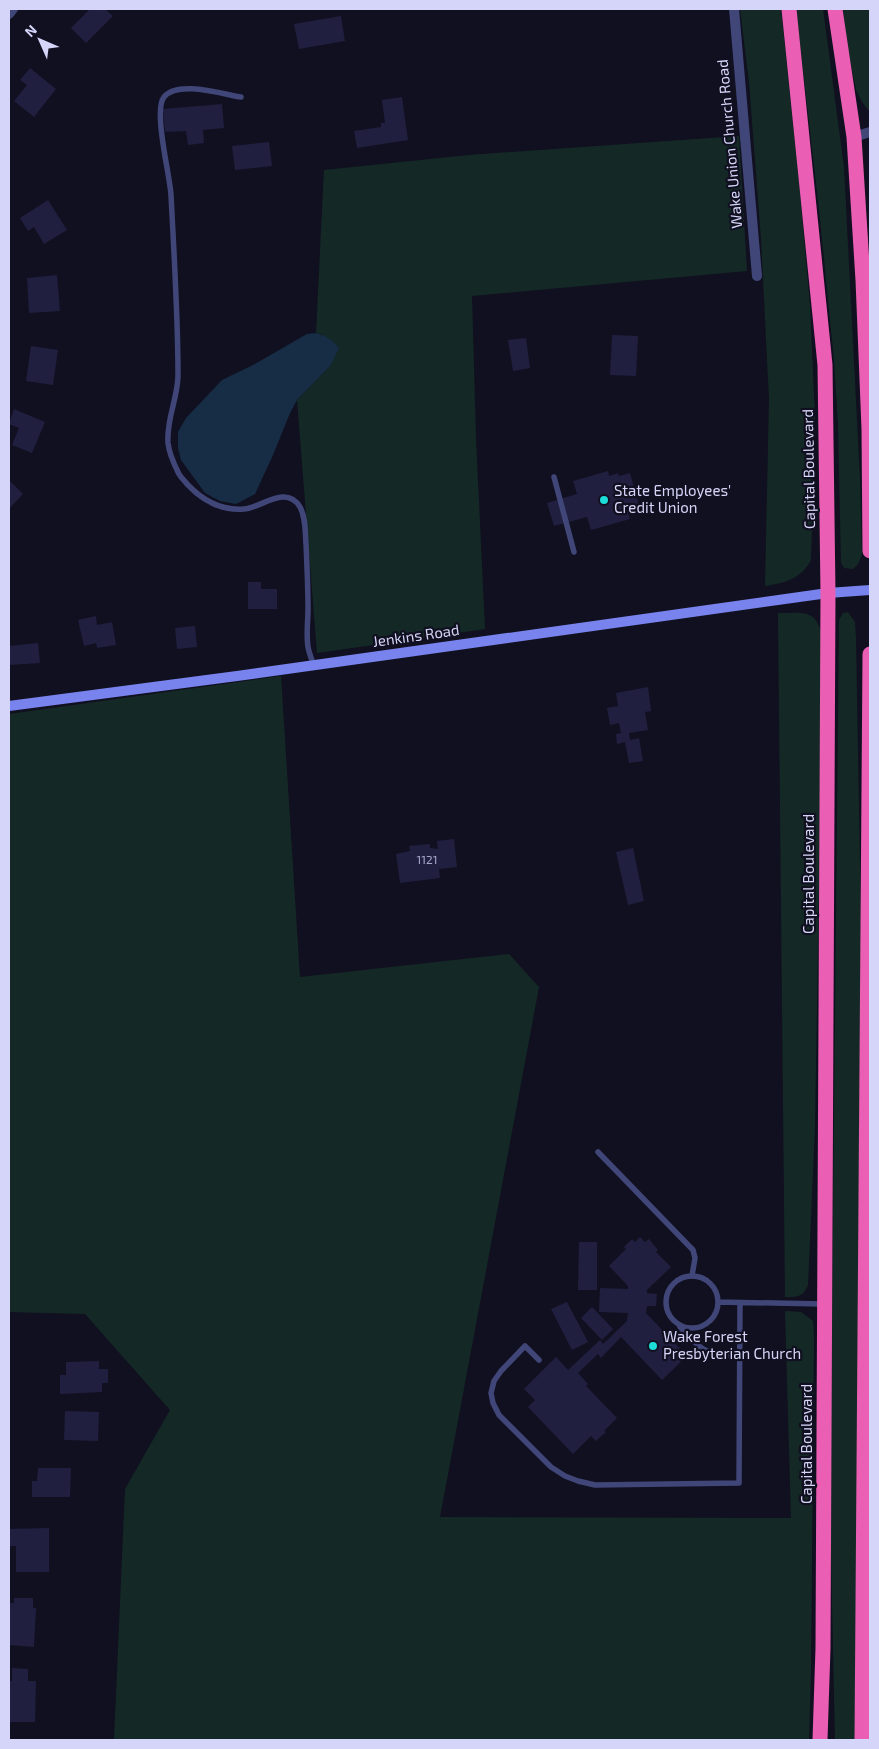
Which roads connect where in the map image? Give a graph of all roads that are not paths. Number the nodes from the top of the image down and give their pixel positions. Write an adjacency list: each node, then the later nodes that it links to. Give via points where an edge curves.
1 (13, 9): 5 (street)
2 (734, 9): 9 (street, Wake Union Church Road)
3 (789, 9): 14 (highway, Capital Boulevard, via 825,365)
4 (835, 9): 8 (highway)
5 (9, 14)
6 (241, 97): 16 (lane, via 180,89 171,92 160,105 171,190 178,344 178,386 168,443 178,474 196,494 212,504 228,509 246,509 281,497 290,498 299,505 304,518 308,580 308,647)
7 (870, 132): 8 (street)
8 (854, 137): 11 (highway, via 868,399)
9 (757, 276)
10 (554, 477): 12 (lane)
11 (870, 551)
12 (574, 552)
13 (870, 590): 14 (street, Jenkins Road)
14 (828, 593): 16 (street, Jenkins Road); 24 (highway, Capital Boulevard)
15 (870, 654): 19 (highway)
16 (314, 666): 17 (street, Jenkins Road)
17 (9, 706)
18 (598, 1152): 21 (lane, via 693,1250)
19 (868, 1185): 20 (highway)
20 (868, 1269): 29 (highway)
21 (692, 1276): 22 (lane, via 708,1281 714,1287); 25 (lane, via 676,1281 667,1295 667,1311)
22 (718, 1302): 23 (lane); 25 (lane, via 717,1311 705,1325 687,1328)
23 (740, 1303): 24 (lane); 26 (lane)
24 (825, 1304): 28 (highway, Capital Boulevard, via 824,1638)
25 (679, 1325): 26 (lane, via 707,1352)
26 (740, 1356): 27 (lane, via 739,1483 595,1485 565,1476 551,1467 499,1415 493,1403 494,1381 524,1346)
27 (539, 1360)
28 (820, 1740)
29 (862, 1740)

